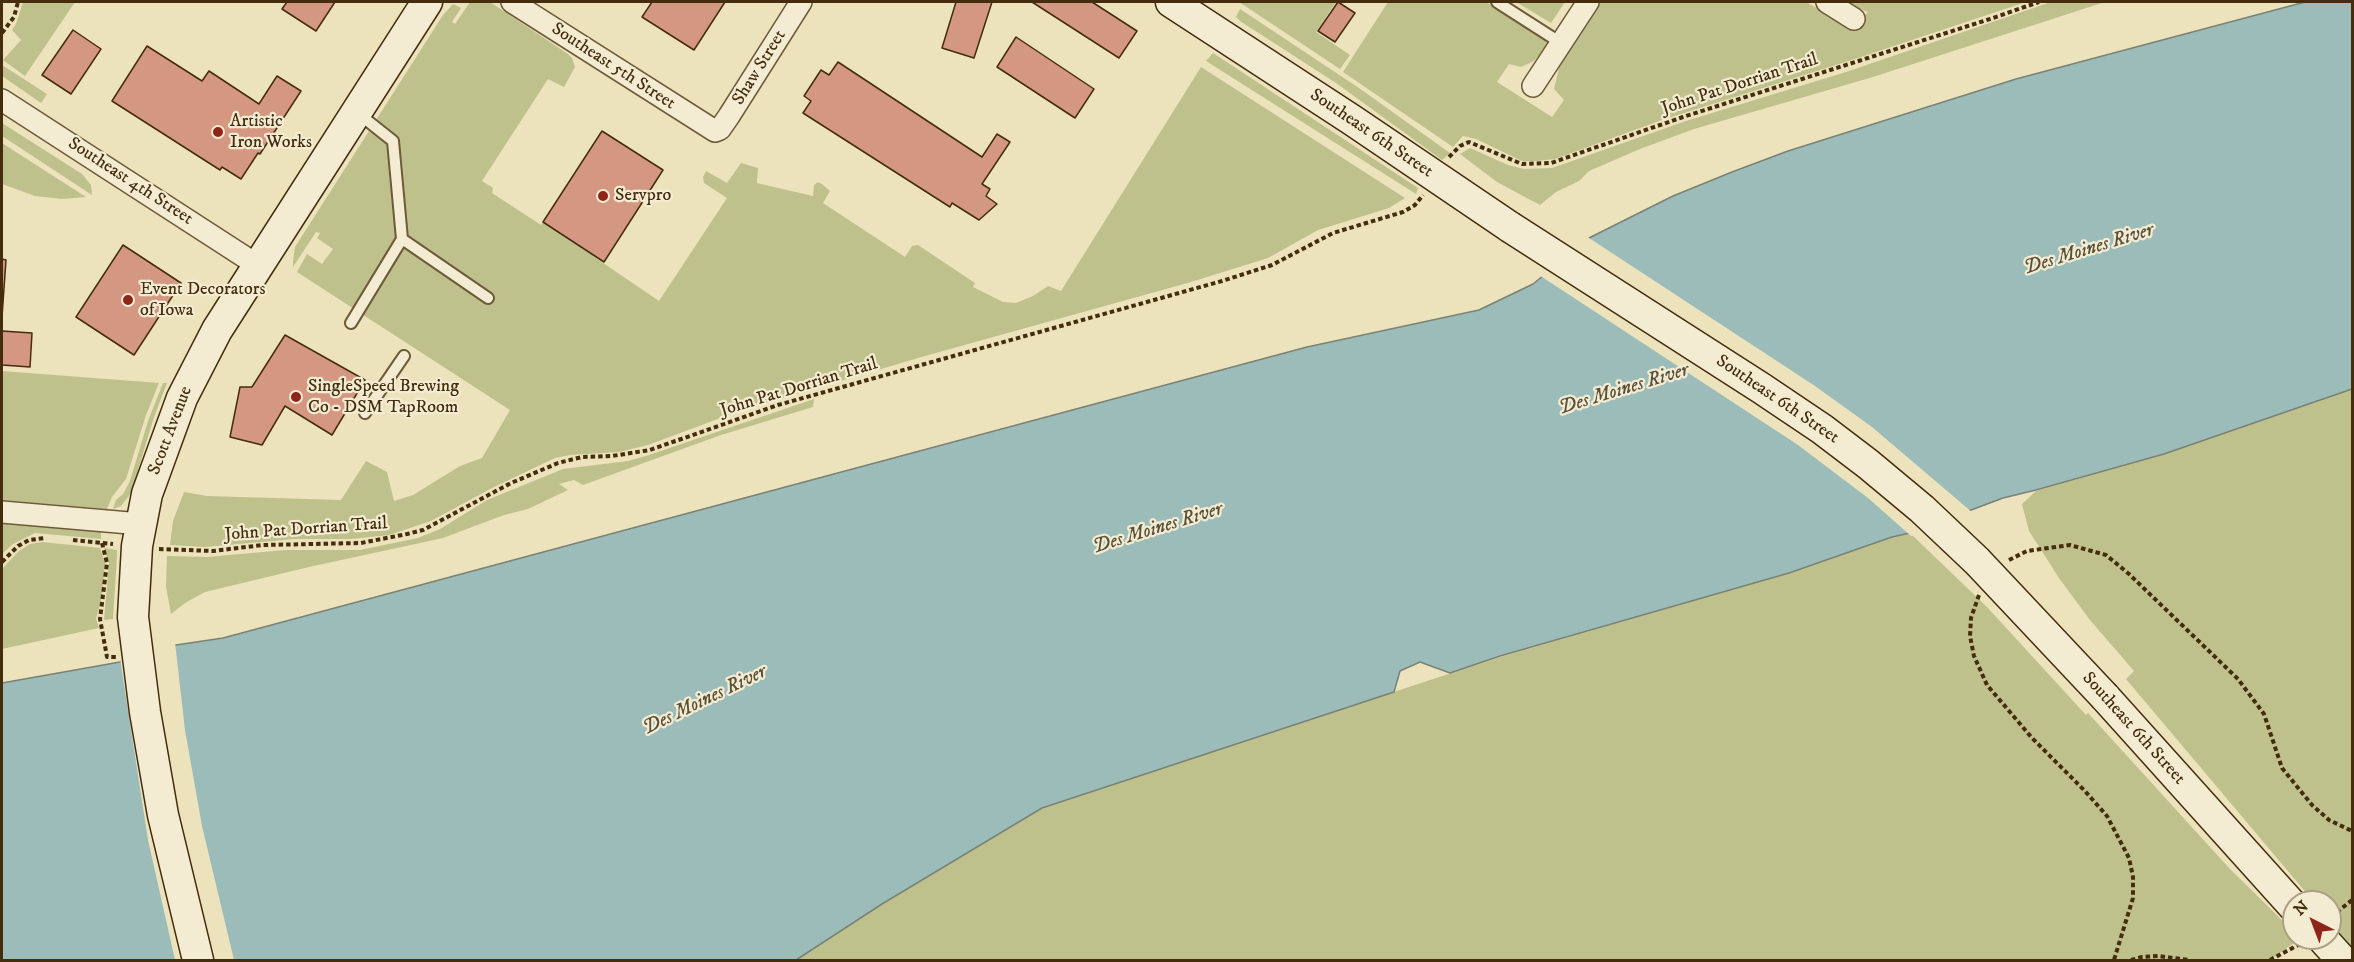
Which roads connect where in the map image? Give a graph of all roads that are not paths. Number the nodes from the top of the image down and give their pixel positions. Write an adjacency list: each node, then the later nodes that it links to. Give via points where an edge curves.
1 (427, 2): 12 (main road, Scott Avenue)
2 (512, 2): 13 (street, Southeast 5th Street)
3 (801, 2): 13 (street, Shaw Street, via 724,125)
4 (1497, 2): 9 (lane)
5 (1588, 2): 9 (street)
6 (1827, 2): 8 (street)
7 (1189, 6): 22 (main road, Southeast 6th Street, bridge, via 1510,227 1752,382 1868,464 1977,561)
8 (1854, 19)
9 (1561, 43): 10 (street)
10 (1533, 86)
11 (2, 100): 15 (street, Southeast 4th Street)
12 (357, 112): 14 (lane, via 393,141); 15 (main road, Scott Avenue)
13 (715, 131)
14 (402, 239): 16 (lane); 17 (lane)
15 (257, 265): 21 (main road, Scott Avenue, via 182,398 158,460)
16 (488, 298)
17 (351, 323)
18 (404, 356): 19 (lane)
19 (365, 413)
20 (2, 512): 21 (street)
21 (141, 524): 24 (main road, Scott Avenue, via 133,617 145,712 163,815)
22 (2282, 894)
23 (2324, 950): 25 (main road)
24 (198, 960)
25 (2342, 960)

